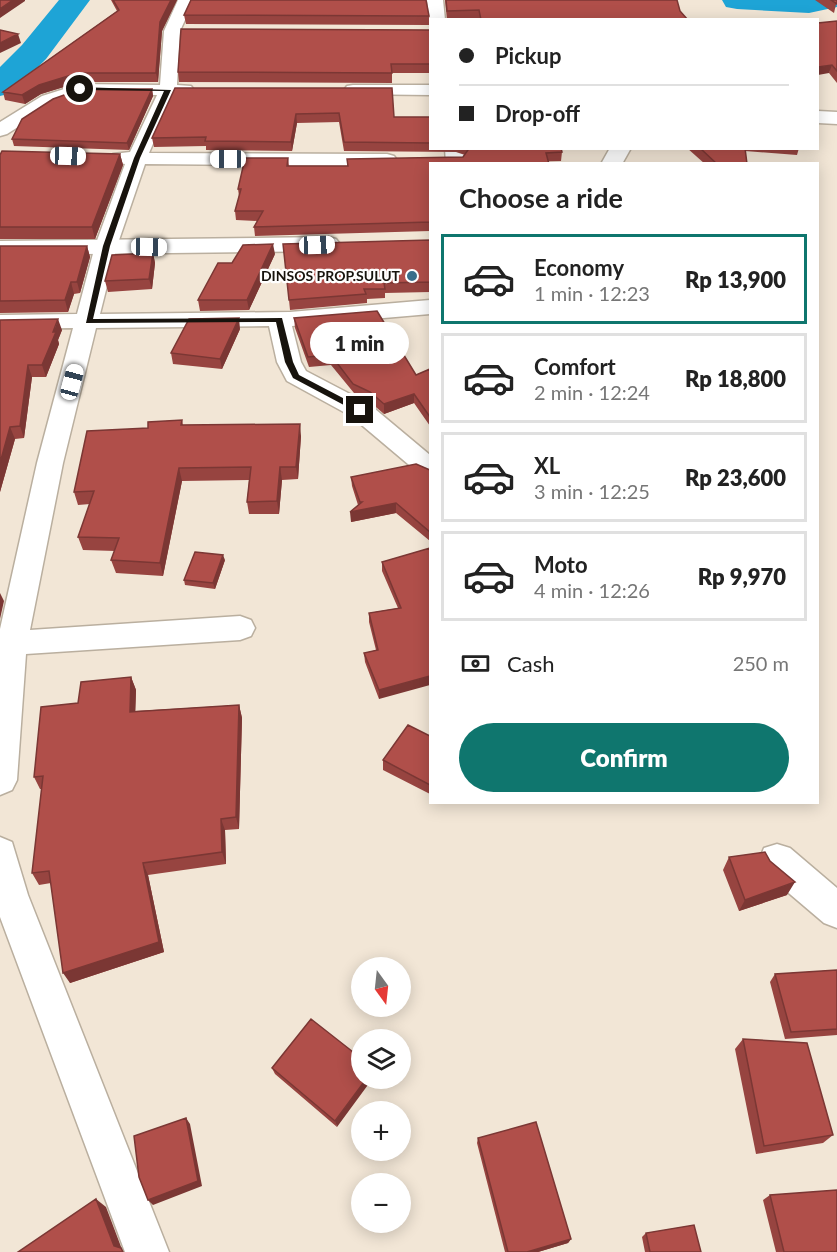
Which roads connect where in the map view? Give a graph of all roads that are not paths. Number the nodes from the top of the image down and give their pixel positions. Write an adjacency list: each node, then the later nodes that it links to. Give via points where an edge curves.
1 (186, 0): 4 (street)
2 (435, 0): 3 (street)
3 (437, 18)
4 (168, 90): 5 (street); 10 (street, via 80,89 48,100); 13 (street)
5 (204, 90)
6 (335, 90): 7 (street)
7 (429, 90)
8 (819, 117): 9 (street)
9 (837, 118)
10 (0, 130)
11 (102, 157): 13 (street)
12 (455, 157): 15 (street)
13 (137, 158): 14 (street); 17 (street)
14 (408, 160)
15 (432, 160)
16 (352, 244): 17 (street)
17 (106, 246): 18 (street); 21 (street)
18 (0, 248)
19 (429, 307): 20 (street)
20 (279, 320): 21 (street); 23 (street, via 296,376 360,410)
21 (88, 321): 22 (street); 25 (street, via 50,463)
22 (0, 322)
23 (429, 468)
24 (240, 628): 25 (street)
25 (12, 643): 26 (street)
26 (0, 780)
27 (0, 854): 30 (street, via 10,895)
28 (777, 860): 29 (street)
29 (837, 911)
30 (147, 1252)

